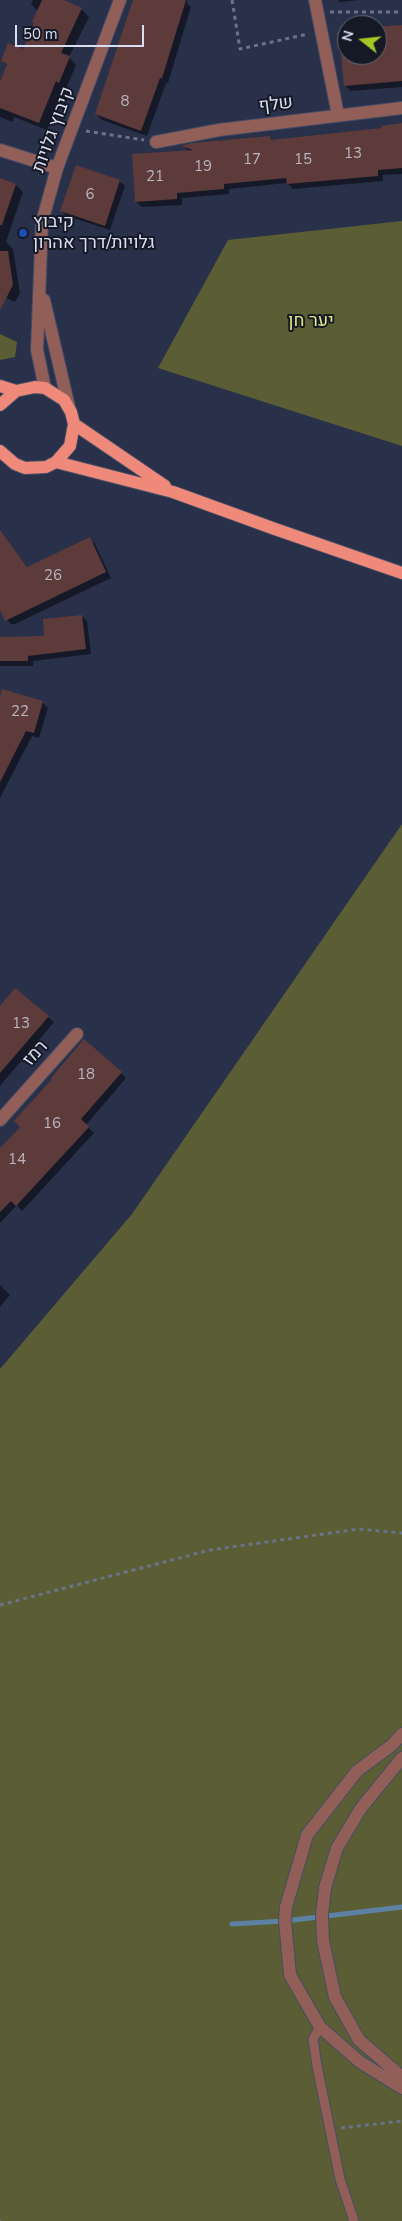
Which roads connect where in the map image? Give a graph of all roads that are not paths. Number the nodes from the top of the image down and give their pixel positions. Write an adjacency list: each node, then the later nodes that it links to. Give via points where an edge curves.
1 (120, 0): 7 (street, קיבוץ גלויות)
2 (316, 6): 4 (street)
3 (402, 108): 4 (street, שלף)
4 (338, 115): 5 (street, שלף)
5 (156, 142)
6 (0, 150): 7 (street)
7 (57, 168): 8 (street, קיבוץ גלויות, via 42,222)
8 (39, 275): 10 (street, קיבוץ גלויות, via 37,350); 13 (street, קיבוץ גלויות)
9 (0, 386): 11 (main road)
10 (44, 388): 11 (main road); 13 (main road, via 58,395)
11 (16, 391): 12 (main road)
12 (0, 405)
13 (69, 407): 14 (main road)
14 (74, 424): 16 (main road, via 70,446); 17 (main road)
15 (0, 451): 16 (main road, via 25,468 41,468)
16 (56, 462): 17 (main road)
17 (174, 492): 18 (main road)
18 (402, 573)
19 (78, 1034): 20 (street, רמז)
20 (0, 1120)
21 (402, 1734): 23 (street, via 357,1771 307,1835 286,1907 290,1974)
22 (402, 1758): 24 (street, via 361,1808 337,1848 325,1888 322,1924 335,1997 359,2040)
23 (320, 2028): 25 (street, via 360,2062); 26 (lane, via 313,2040 340,2179)
24 (402, 2077)
25 (402, 2088)
26 (354, 2221)

